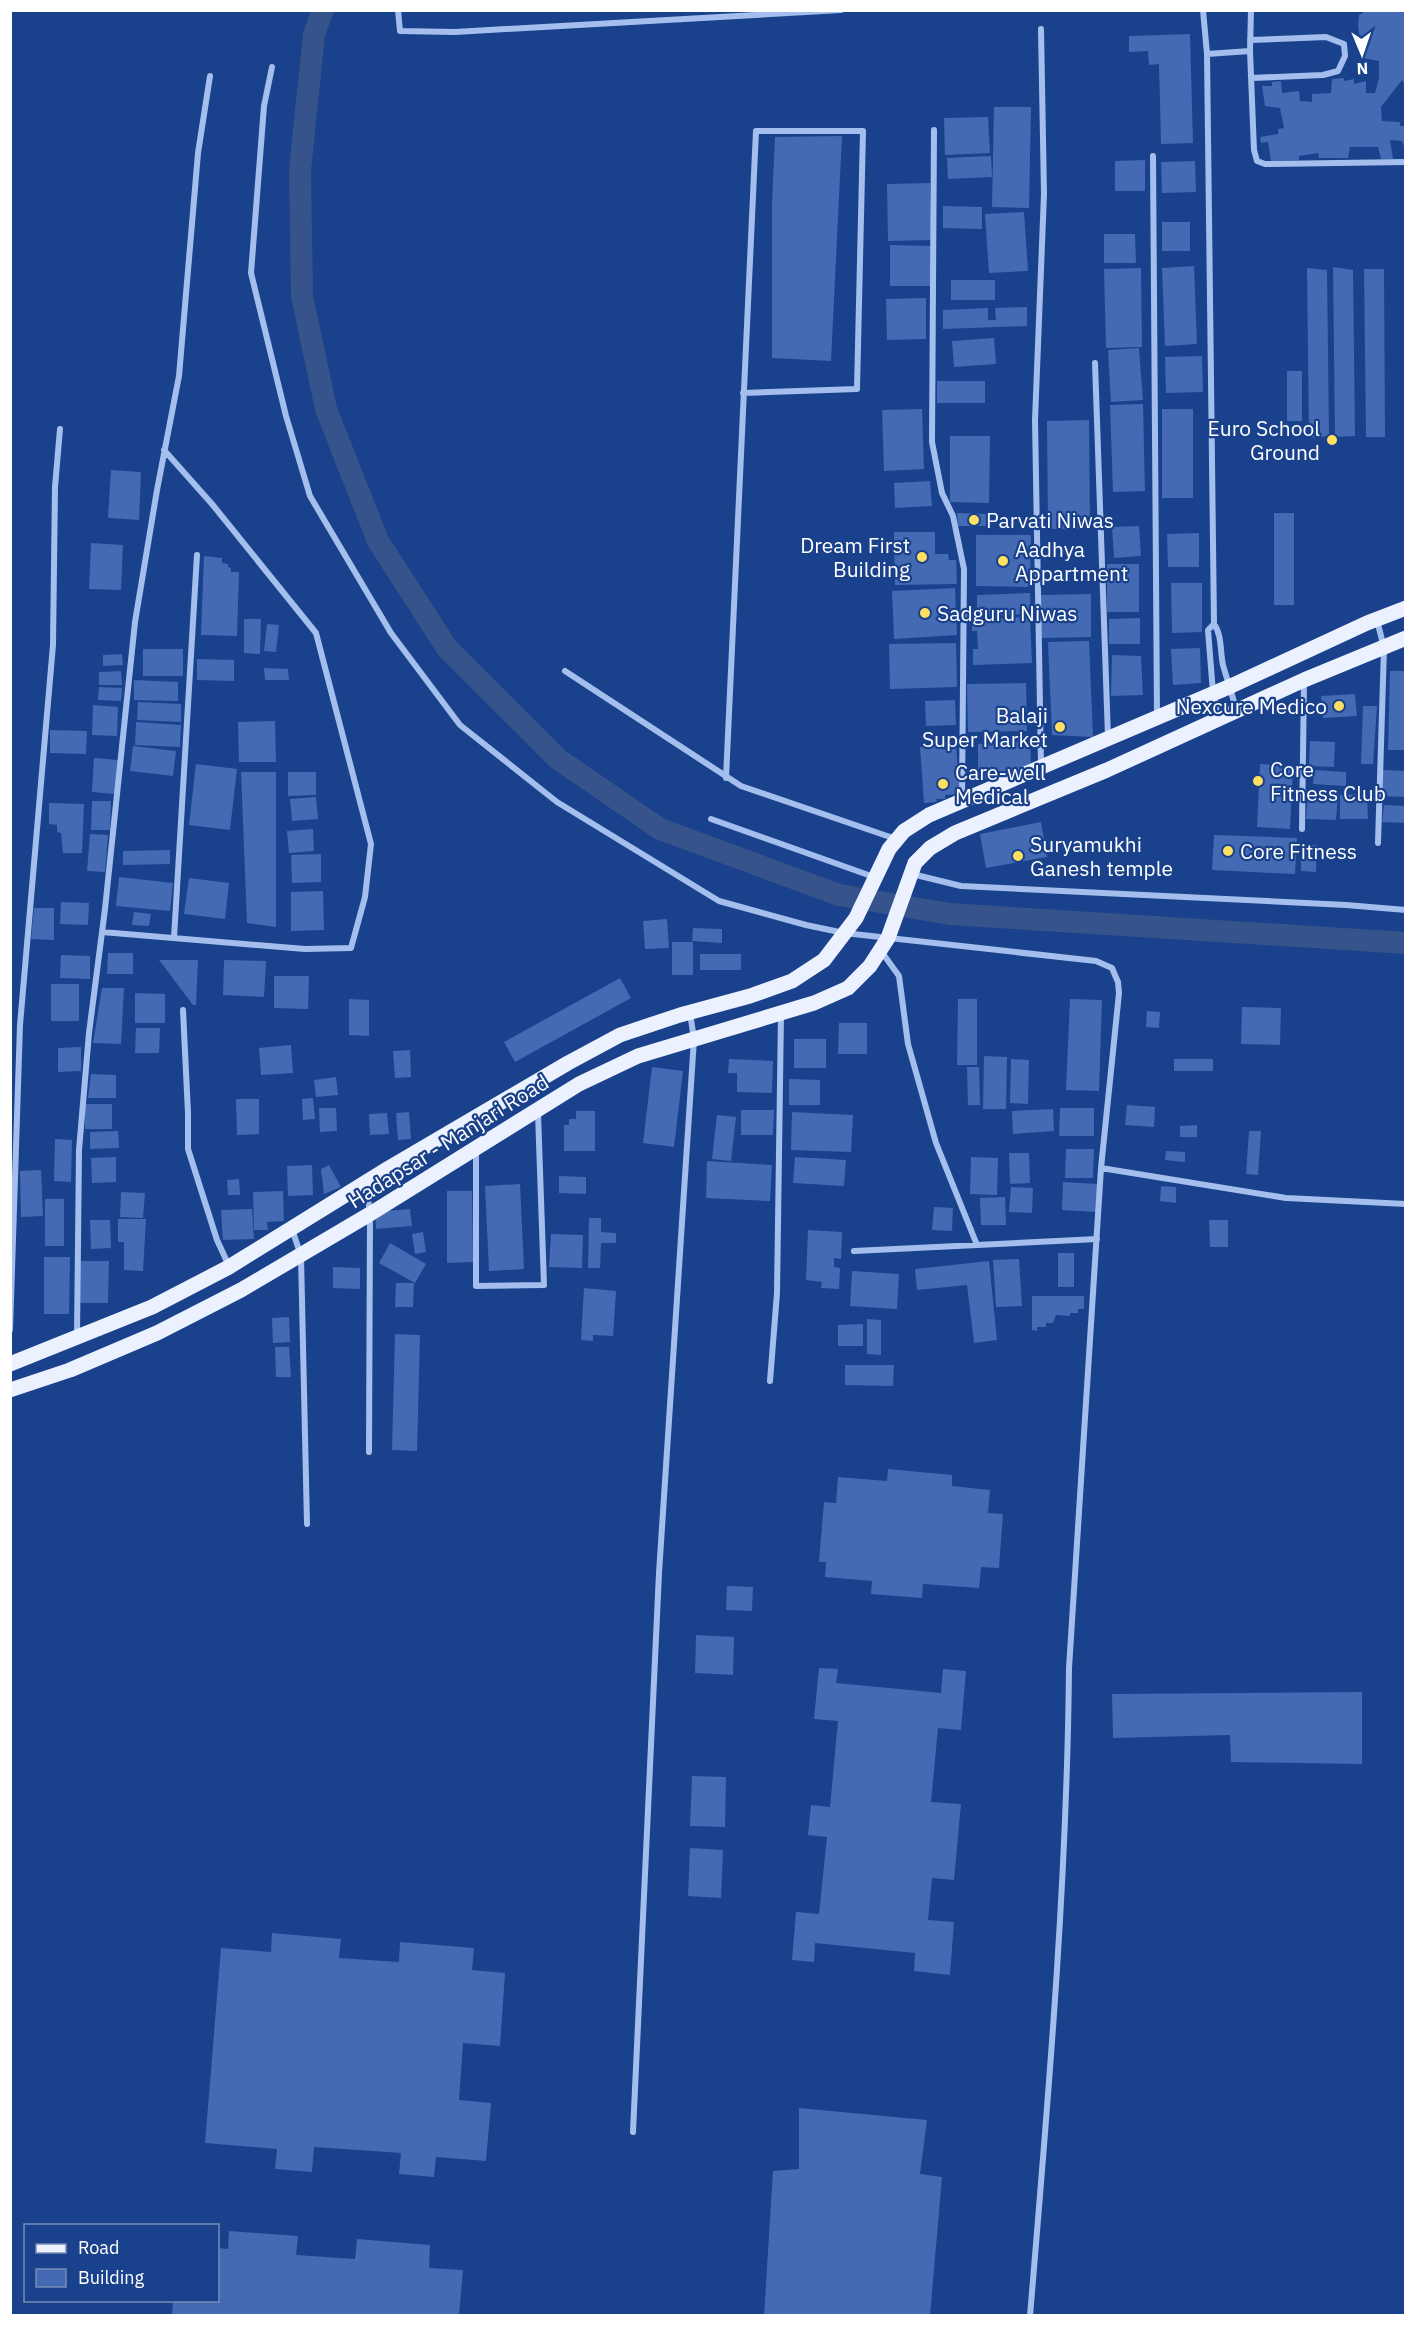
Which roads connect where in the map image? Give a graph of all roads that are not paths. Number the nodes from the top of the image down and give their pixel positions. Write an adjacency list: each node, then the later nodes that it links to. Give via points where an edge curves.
1 (398, 10): 5 (street, via 400,31 455,32)
2 (841, 10): 5 (street)
3 (1203, 10): 9 (street)
4 (1251, 10): 7 (street)
5 (799, 12)
6 (1041, 29): 34 (street, via 1044,194 1035,420)
7 (1250, 40): 8 (street); 12 (street, via 1326,37 1344,44 1345,56 1338,71 1323,75)
8 (1250, 51): 9 (street); 12 (street)
9 (1207, 54): 23 (street)
10 (272, 67): 45 (street, via 264,106 251,273 310,496 391,633 460,725 557,802 719,901)
11 (210, 76): 19 (street, via 198,153 179,376)
12 (1251, 78): 15 (street, via 1257,161)
13 (934, 130): 36 (street, via 932,442 964,569)
14 (1154, 156): 31 (street)
15 (1406, 162)
16 (1095, 363): 33 (street)
17 (743, 393): 17 (street, via 756,131 863,131 857,390); 35 (street)
18 (60, 429): 64 (street, via 55,487 53,645 20,1025)
19 (164, 450): 44 (street, via 135,622); 46 (street, via 316,633 371,844 365,897 351,948 305,949)
20 (197, 555): 46 (street)
21 (1406, 608): 22 (main road)
22 (1376, 620): 25 (street); 28 (main road)
23 (1214, 624): 28 (street); 29 (street, via 1208,630 1208,646)
24 (1406, 638): 25 (main road)
25 (1384, 648): 27 (main road); 40 (street)
26 (565, 671): 35 (street)
27 (1304, 680): 30 (main road); 38 (street)
28 (1231, 686): 29 (main road); 30 (street)
29 (1214, 693): 31 (main road); 32 (street)
30 (1236, 711): 32 (main road)
31 (1157, 716): 33 (main road)
32 (1219, 719): 41 (main road, via 955,833 930,848 915,863)
33 (1108, 737): 34 (main road)
34 (1041, 766): 36 (main road)
35 (726, 778): 39 (street)
36 (962, 799): 39 (main road, via 929,815)
37 (711, 819): 42 (street)
38 (1302, 829)
39 (897, 839): 42 (main road)
40 (1377, 843)
41 (912, 874): 43 (street, via 961,886); 47 (main road, Hadapsar - Manjari Road)
42 (875, 877): 45 (main road, Hadapsar - Manjari Road, via 856,918)
43 (1406, 910)
44 (102, 932): 46 (street); 65 (street, via 79,1150)
45 (844, 933): 47 (street); 49 (main road, Hadapsar - Manjari Road, via 824,960 792,981)
46 (174, 938)
47 (888, 938): 50 (main road, Hadapsar - Manjari Road, via 870,966 848,988); 54 (street, via 1096,962 1112,968 1119,993); 60 (street, via 899,976 908,1044 936,1143)
48 (183, 1010): 63 (street, via 188,1149)
49 (690, 1013): 51 (street); 55 (main road, Hadapsar - Manjari Road, via 620,1035)
50 (781, 1013): 51 (main road, Hadapsar - Manjari Road); 67 (street, via 777,1293)
51 (694, 1039): 52 (main road, Hadapsar - Manjari Road, via 638,1056 579,1083); 71 (street, via 659,1573)
52 (538, 1109): 53 (main road, Hadapsar - Manjari Road); 53 (street, via 544,1285 477,1286)
53 (476, 1148): 57 (main road, Hadapsar - Manjari Road)
54 (1101, 1168): 56 (street, via 1286,1198); 59 (street)
55 (366, 1182): 57 (street); 58 (main road, Hadapsar - Manjari Road)
56 (1406, 1204)
57 (370, 1214): 62 (main road, Hadapsar - Manjari Road); 69 (street)
58 (292, 1228): 62 (street); 63 (main road, Hadapsar - Manjari Road)
59 (1097, 1239): 60 (street); 72 (street, via 1069,1668 1055,2020)
60 (977, 1245): 61 (street)
61 (854, 1251)
62 (301, 1256): 68 (main road, Hadapsar - Manjari Road, via 157,1333 70,1370); 70 (street)
63 (229, 1267): 65 (main road, Hadapsar - Manjari Road, via 152,1307)
64 (10, 1330)
65 (77, 1336): 66 (main road, Hadapsar - Manjari Road)
66 (10, 1364)
67 (770, 1382)
68 (10, 1390)
69 (369, 1452)
70 (307, 1524)
71 (633, 2132)
72 (1030, 2316)

